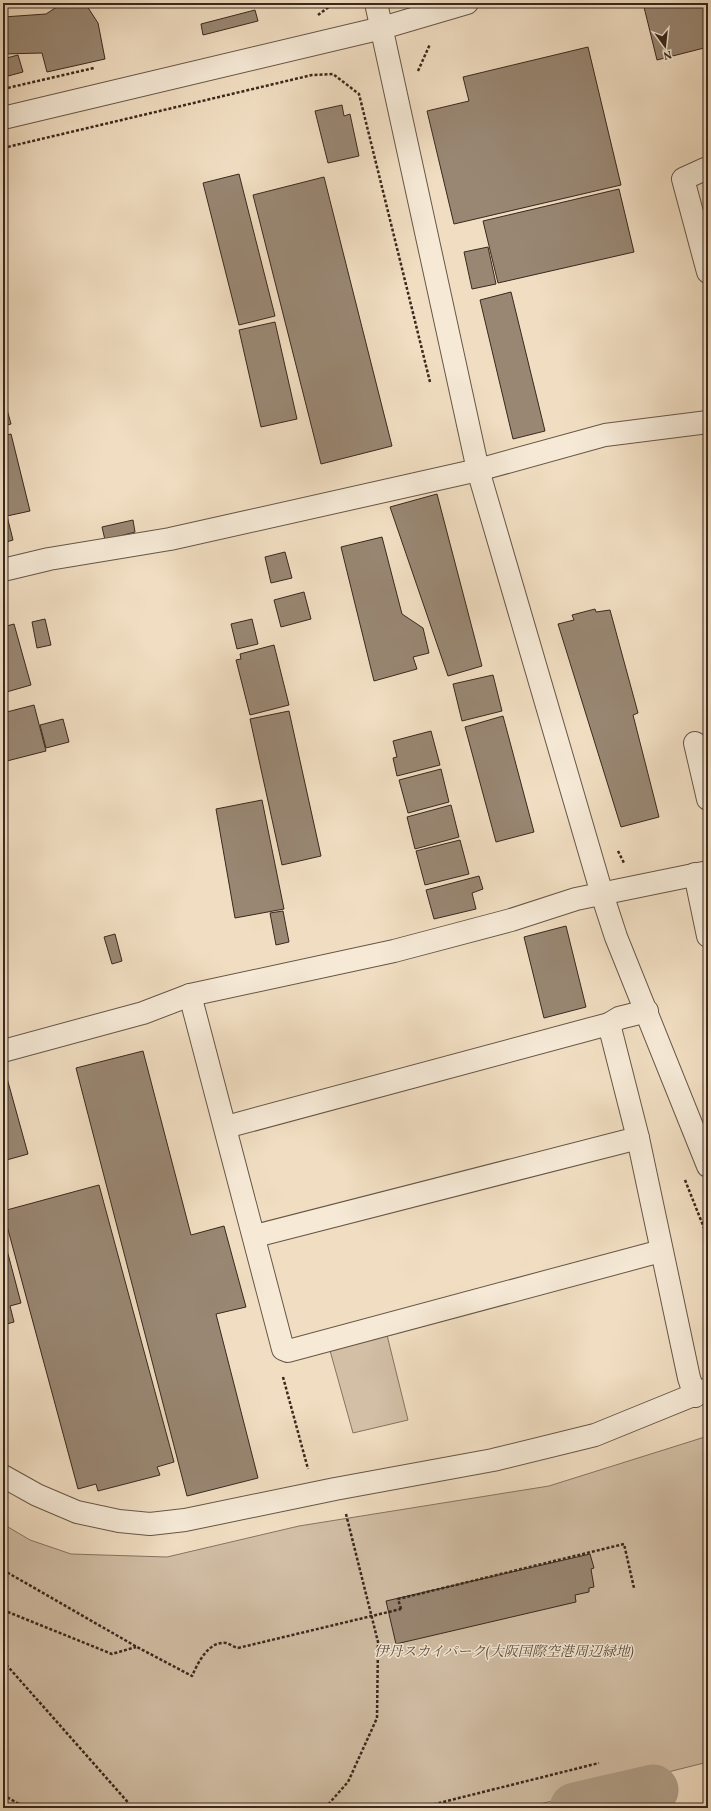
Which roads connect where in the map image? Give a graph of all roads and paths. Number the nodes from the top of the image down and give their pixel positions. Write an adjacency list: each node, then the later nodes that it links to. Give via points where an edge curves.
1 (376, 3): 3 (street)
2 (467, 3): 3 (street)
3 (382, 28): 4 (street); 11 (street)
4 (3, 118)
5 (3, 148): 9 (path, via 312,75 333,74 359,94)
6 (705, 168): 7 (street, via 683,179)
7 (705, 247): 8 (street)
8 (708, 272)
9 (430, 384)
10 (708, 422): 11 (street, via 606,435)
11 (478, 470): 12 (street, via 170,539 49,559); 16 (street)
12 (3, 570)
13 (695, 742): 14 (street)
14 (708, 799)
15 (702, 873): 16 (street); 17 (street)
16 (602, 894): 18 (street, via 394,951); 19 (street, via 616,937)
17 (708, 936)
18 (190, 995): 21 (street, via 143,1014); 22 (street)
19 (647, 1011): 20 (street, via 619,1018); 24 (street)
20 (609, 1024): 22 (street); 23 (street)
21 (3, 1051)
22 (226, 1127): 25 (street)
23 (638, 1138): 25 (street); 26 (street)
24 (708, 1166)
25 (255, 1236): 27 (street)
26 (662, 1251): 27 (street, via 288,1351); 28 (street, via 689,1378)
27 (283, 1349): 30 (path, via 280,1364)
28 (701, 1392): 30 (street, via 596,1435 493,1460)
29 (3, 1476): 30 (street, via 37,1495 76,1512 150,1524 185,1520)
30 (314, 1494)
31 (344, 1508): 41 (path, via 378,1642 377,1718 348,1782)
32 (3, 1570): 35 (path)
33 (634, 1588): 35 (path, bridge, via 624,1544 398,1599 401,1609 238,1648 225,1643 211,1647 199,1660 192,1676)
34 (3, 1610): 35 (path, via 112,1654)
35 (136, 1647)
36 (3, 1661): 40 (path)
37 (599, 1763): 42 (path)
38 (3, 1795): 39 (path)
39 (26, 1808)
40 (133, 1808)
41 (325, 1808)
42 (419, 1808)

